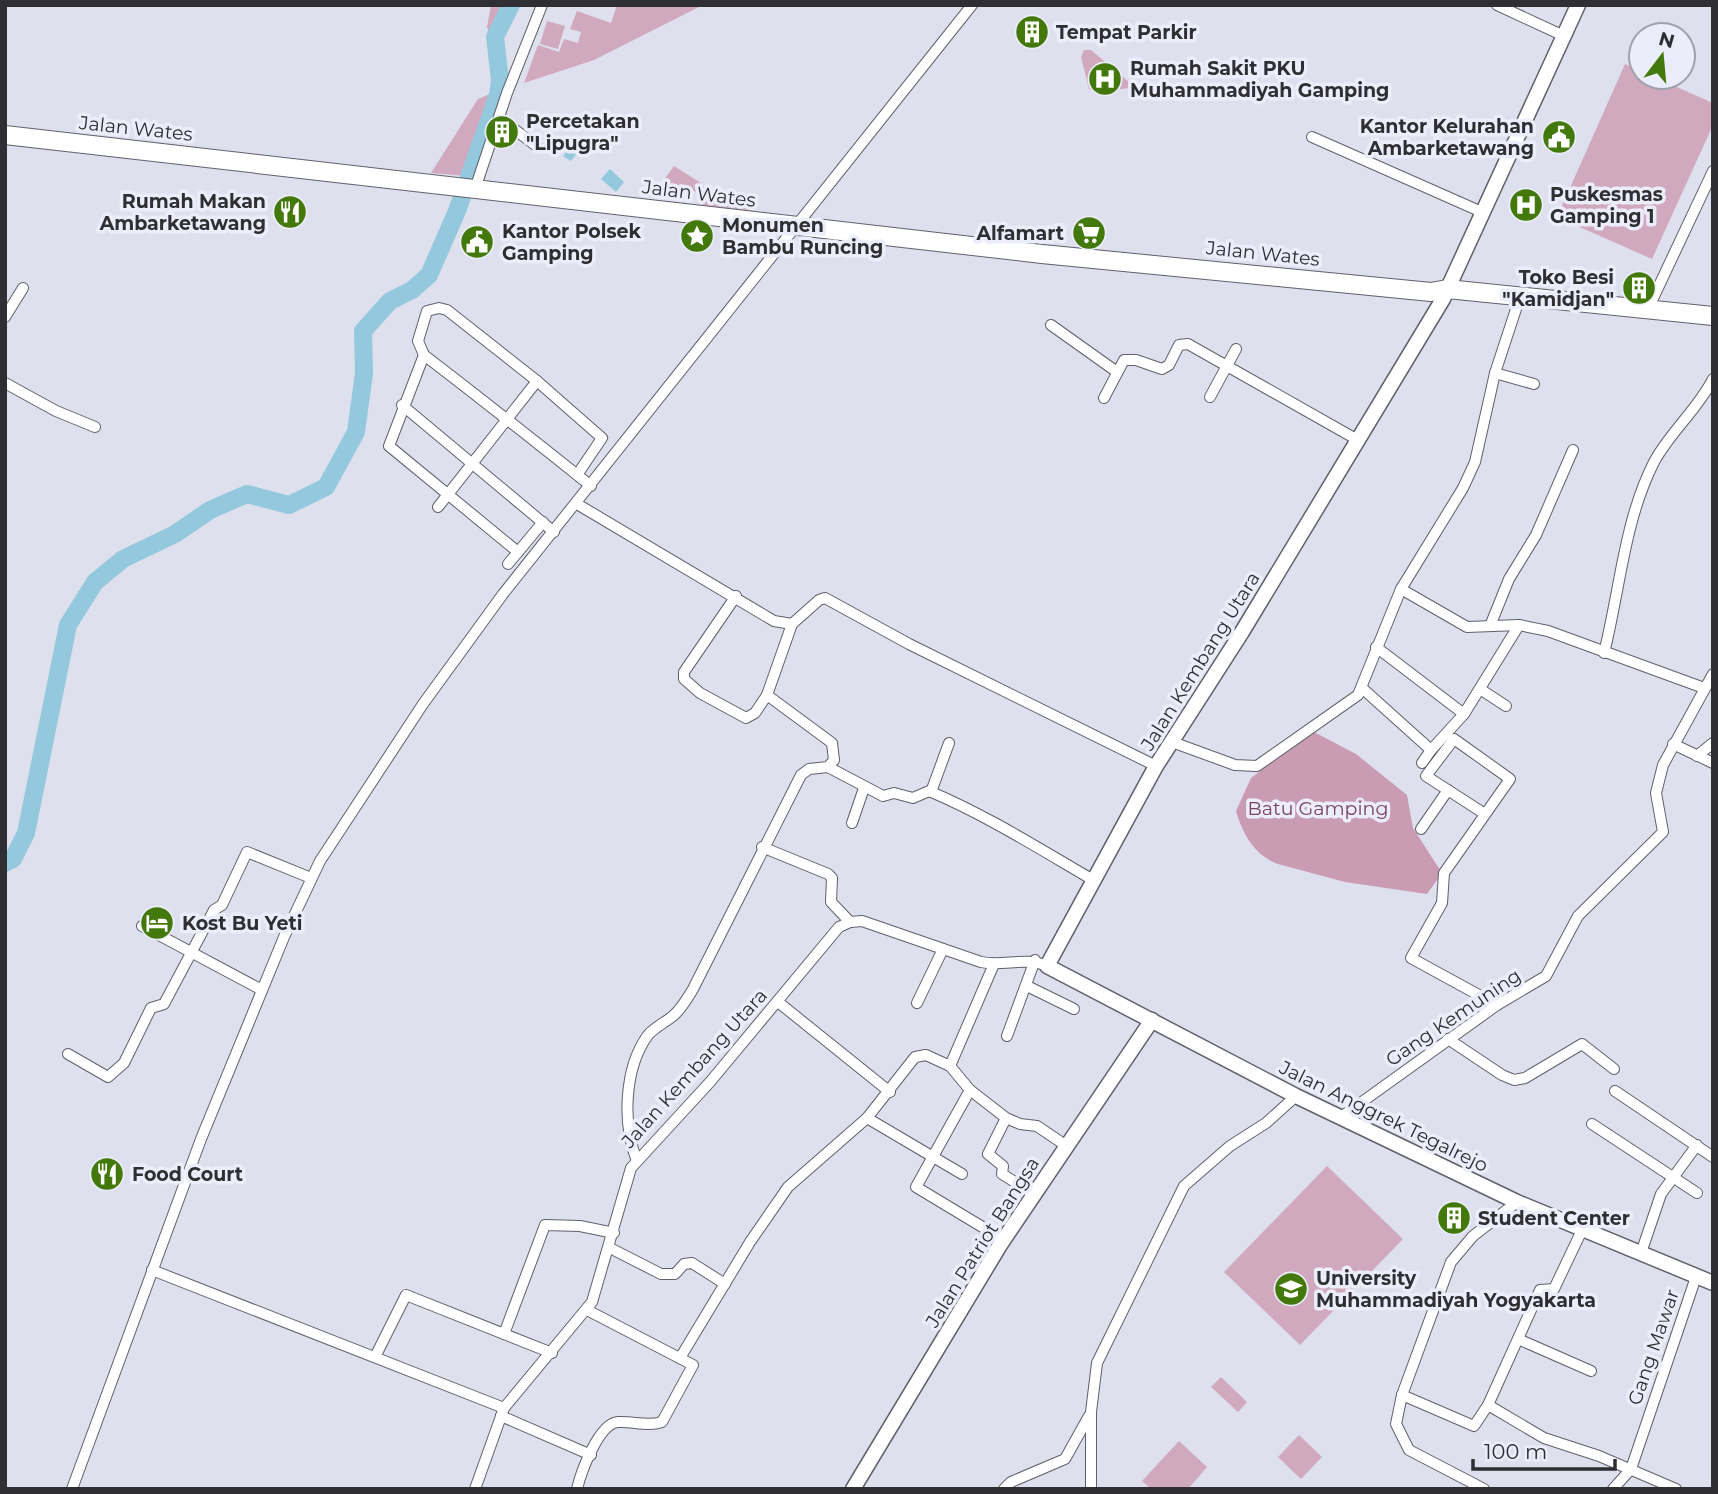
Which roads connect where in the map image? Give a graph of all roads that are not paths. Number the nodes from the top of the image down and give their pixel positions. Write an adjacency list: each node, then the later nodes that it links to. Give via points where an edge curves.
1 (542, 5): 6 (street)
2 (972, 5): 13 (street)
3 (1497, 5): 5 (street)
4 (1578, 5): 5 (street, Jalan Kembang Utara)
5 (1564, 36): 12 (street, Jalan Kembang Utara)
6 (499, 118): 9 (street); 11 (street)
7 (5, 135): 11 (highway, Jalan Wates)
8 (1312, 138): 12 (street)
9 (538, 147)
10 (1713, 171): 17 (street)
11 (471, 188): 13 (highway, Jalan Wates)
12 (1483, 213): 15 (street, Jalan Kembang Utara)
13 (799, 225): 15 (highway, Jalan Wates); 40 (street)
14 (23, 288): 19 (street)
15 (1440, 293): 16 (highway, Jalan Wates); 17 (highway, Jalan Wates); 36 (street, Jalan Kembang Utara)
16 (1517, 306): 21 (highway, Jalan Wates); 26 (street)
17 (1648, 309): 18 (highway, Jalan Wates)
18 (1713, 316)
19 (5, 317)
20 (1051, 325): 25 (street)
21 (1713, 325)
22 (1236, 349): 24 (street)
23 (424, 355): 28 (street, via 418,341 424,314 439,308); 33 (street); 34 (street)
24 (1228, 364): 25 (street, via 1183,344 1166,368 1127,359); 31 (street); 36 (street)
25 (1117, 372): 32 (street)
26 (1495, 373): 30 (street); 48 (street, via 1475,462)
27 (1713, 379): 54 (street, via 1655,460 1645,484)
28 (537, 381): 34 (street); 39 (street, via 602,438)
29 (5, 383): 35 (street)
30 (1534, 384)
31 (1210, 397)
32 (1104, 398)
33 (402, 405): 38 (street); 41 (street, via 389,446)
34 (505, 418): 38 (street); 39 (street)
35 (95, 427)
36 (1356, 439): 62 (street, Jalan Kembang Utara)
37 (1573, 450): 52 (street)
38 (472, 462): 41 (street); 44 (street)
39 (577, 475): 40 (street)
40 (591, 486): 42 (street)
41 (448, 494): 43 (street); 46 (street)
42 (577, 504): 45 (street); 49 (street)
43 (438, 507)
44 (542, 522): 45 (street); 46 (street)
45 (554, 532): 79 (street, via 423,704)
46 (518, 552): 47 (street)
47 (508, 564)
48 (1401, 589): 52 (street, via 1458,624); 53 (street)
49 (736, 596): 50 (street, via 774,621); 59 (street, via 684,672 684,679 746,718)
50 (792, 624): 59 (street); 70 (street, via 825,598)
51 (1519, 625): 52 (street); 54 (street); 58 (street)
52 (1490, 626)
53 (1376, 647): 56 (street); 61 (street)
54 (1604, 653): 57 (street)
55 (1713, 674): 57 (street, Gang Kemuning)
56 (1362, 688): 62 (street, via 1352,701 1257,766 1235,765); 66 (street)
57 (1704, 688): 65 (street, Gang Kemuning)
58 (1480, 689): 60 (street); 61 (street)
59 (767, 695): 71 (street, via 832,743 835,757)
60 (1506, 706)
61 (1464, 714): 66 (street)
62 (1172, 742): 70 (street, Jalan Kembang Utara)
63 (949, 743): 74 (street)
64 (1713, 743): 67 (street)
65 (1673, 744): 67 (street); 91 (street, Gang Kemuning, via 1656,793 1663,832 1578,916 1546,976)
66 (1431, 750): 68 (street)
67 (1697, 756): 69 (street)
68 (1422, 763)
69 (1713, 763)
70 (1156, 766): 80 (street, Jalan Kembang Utara)
71 (828, 767): 72 (street); 78 (street, via 809,769 802,775)
72 (864, 788): 74 (street, via 885,796 913,798); 76 (street)
73 (1448, 790): 75 (street); 75 (street, via 1426,776 1454,739 1510,779); 77 (street)
74 (931, 792): 80 (street)
75 (1485, 814): 91 (street, via 1444,873 1442,903 1411,958)
76 (852, 823)
77 (1422, 829)
78 (762, 846): 81 (street, via 828,874 832,878 831,902); 111 (street, via 693,989 680,1009 648,1036 633,1071 628,1099)
79 (311, 878): 84 (street, via 247,852 222,905 214,910); 88 (street)
80 (1093, 880): 85 (street, Jalan Kembang Utara)
81 (850, 922): 83 (street); 89 (street, Jalan Kembang Utara, via 835,931)
82 (142, 926): 84 (street)
83 (943, 949): 86 (street); 90 (street)
84 (192, 952): 88 (street); 96 (street, via 164,1004 151,1008 124,1063 109,1076)
85 (1041, 963): 86 (street); 87 (street); 93 (street, Jalan Anggrek Tegalrejo)
86 (994, 964): 97 (street)
87 (1027, 986): 92 (street); 94 (street)
88 (262, 989): 122 (street)
89 (778, 1002): 101 (street); 111 (street, Jalan Kembang Utara)
90 (917, 1003)
91 (1497, 1005): 95 (street, Gang Kemuning)
92 (1074, 1009)
93 (1152, 1020): 102 (street, Jalan Anggrek Tegalrejo); 107 (street, Jalan Patriot Bangsa)
94 (1007, 1036)
95 (1448, 1039): 98 (street, via 1507,1078 1525,1078 1581,1044); 103 (street, Gang Kemuning)
96 (70, 1055)
97 (950, 1066): 99 (street); 101 (street, via 918,1055)
98 (1614, 1069)
99 (971, 1090): 105 (street); 109 (street)
100 (1615, 1091): 108 (street)
101 (890, 1092): 104 (street)
102 (1296, 1096): 103 (street, Jalan Anggrek Tegalrejo); 136 (street, via 1184,1186 1097,1363)
103 (1341, 1117): 116 (street, Jalan Anggrek Tegalrejo)
104 (867, 1118): 109 (street); 125 (street, via 788,1187)
105 (1006, 1118): 107 (street, via 1037,1126); 115 (street, via 988,1154 1004,1168 1002,1174)
106 (1592, 1124): 113 (street)
107 (1065, 1145): 115 (street, Jalan Patriot Bangsa)
108 (1697, 1145): 110 (street); 113 (street)
109 (932, 1156): 112 (street); 119 (street, via 917,1181 918,1188)
110 (1713, 1157)
111 (637, 1161): 118 (street, Jalan Kembang Utara, via 627,1177)
112 (962, 1174)
113 (1671, 1179): 114 (street); 121 (street, via 1657,1202)
114 (1697, 1193)
115 (1034, 1194): 119 (street, Jalan Patriot Bangsa)
116 (1517, 1202): 117 (street, Jalan Anggrek Tegalrejo); 133 (street, via 1452,1259)
117 (1583, 1228): 121 (street, Jalan Anggrek Tegalrejo); 128 (street, via 1554,1289 1540,1290)
118 (614, 1233): 120 (street, Jalan Kembang Utara); 127 (street, via 545,1225)
119 (1004, 1240): 142 (street, Jalan Patriot Bangsa)
120 (610, 1248): 125 (street, via 663,1275 692,1264); 126 (street, Jalan Kembang Utara, via 596,1294)
121 (1642, 1253): 123 (street, Jalan Anggrek Tegalrejo)
122 (152, 1270): 130 (street); 139 (street)
123 (1696, 1277): 124 (street, Jalan Anggrek Tegalrejo); 138 (street, Gang Mawar)
124 (1713, 1283)
125 (724, 1284): 131 (street)
126 (586, 1310): 129 (street, Jalan Kembang Utara); 131 (street)
127 (504, 1334): 129 (street); 130 (street, via 406,1295)
128 (1518, 1339): 132 (street); 134 (street)
129 (552, 1353): 135 (street, Jalan Kembang Utara)
130 (375, 1357): 135 (street)
131 (680, 1358): 137 (street, via 693,1365 666,1418 649,1425 615,1421 599,1435)
132 (1591, 1371)
133 (1402, 1395): 134 (street, via 1474,1426); 145 (street, via 1396,1424 1409,1450)
134 (1488, 1405): 138 (street, via 1544,1438)
135 (503, 1412): 137 (street); 140 (street, Jalan Kembang Utara)
136 (1091, 1412): 143 (street, via 1065,1459); 144 (street)
137 (591, 1455): 141 (street)
138 (1631, 1469): 146 (street); 147 (street)
139 (72, 1489)
140 (475, 1489)
141 (577, 1489)
142 (853, 1489)
143 (1004, 1489)
144 (1091, 1489)
145 (1484, 1489)
146 (1613, 1489)
147 (1676, 1489)

